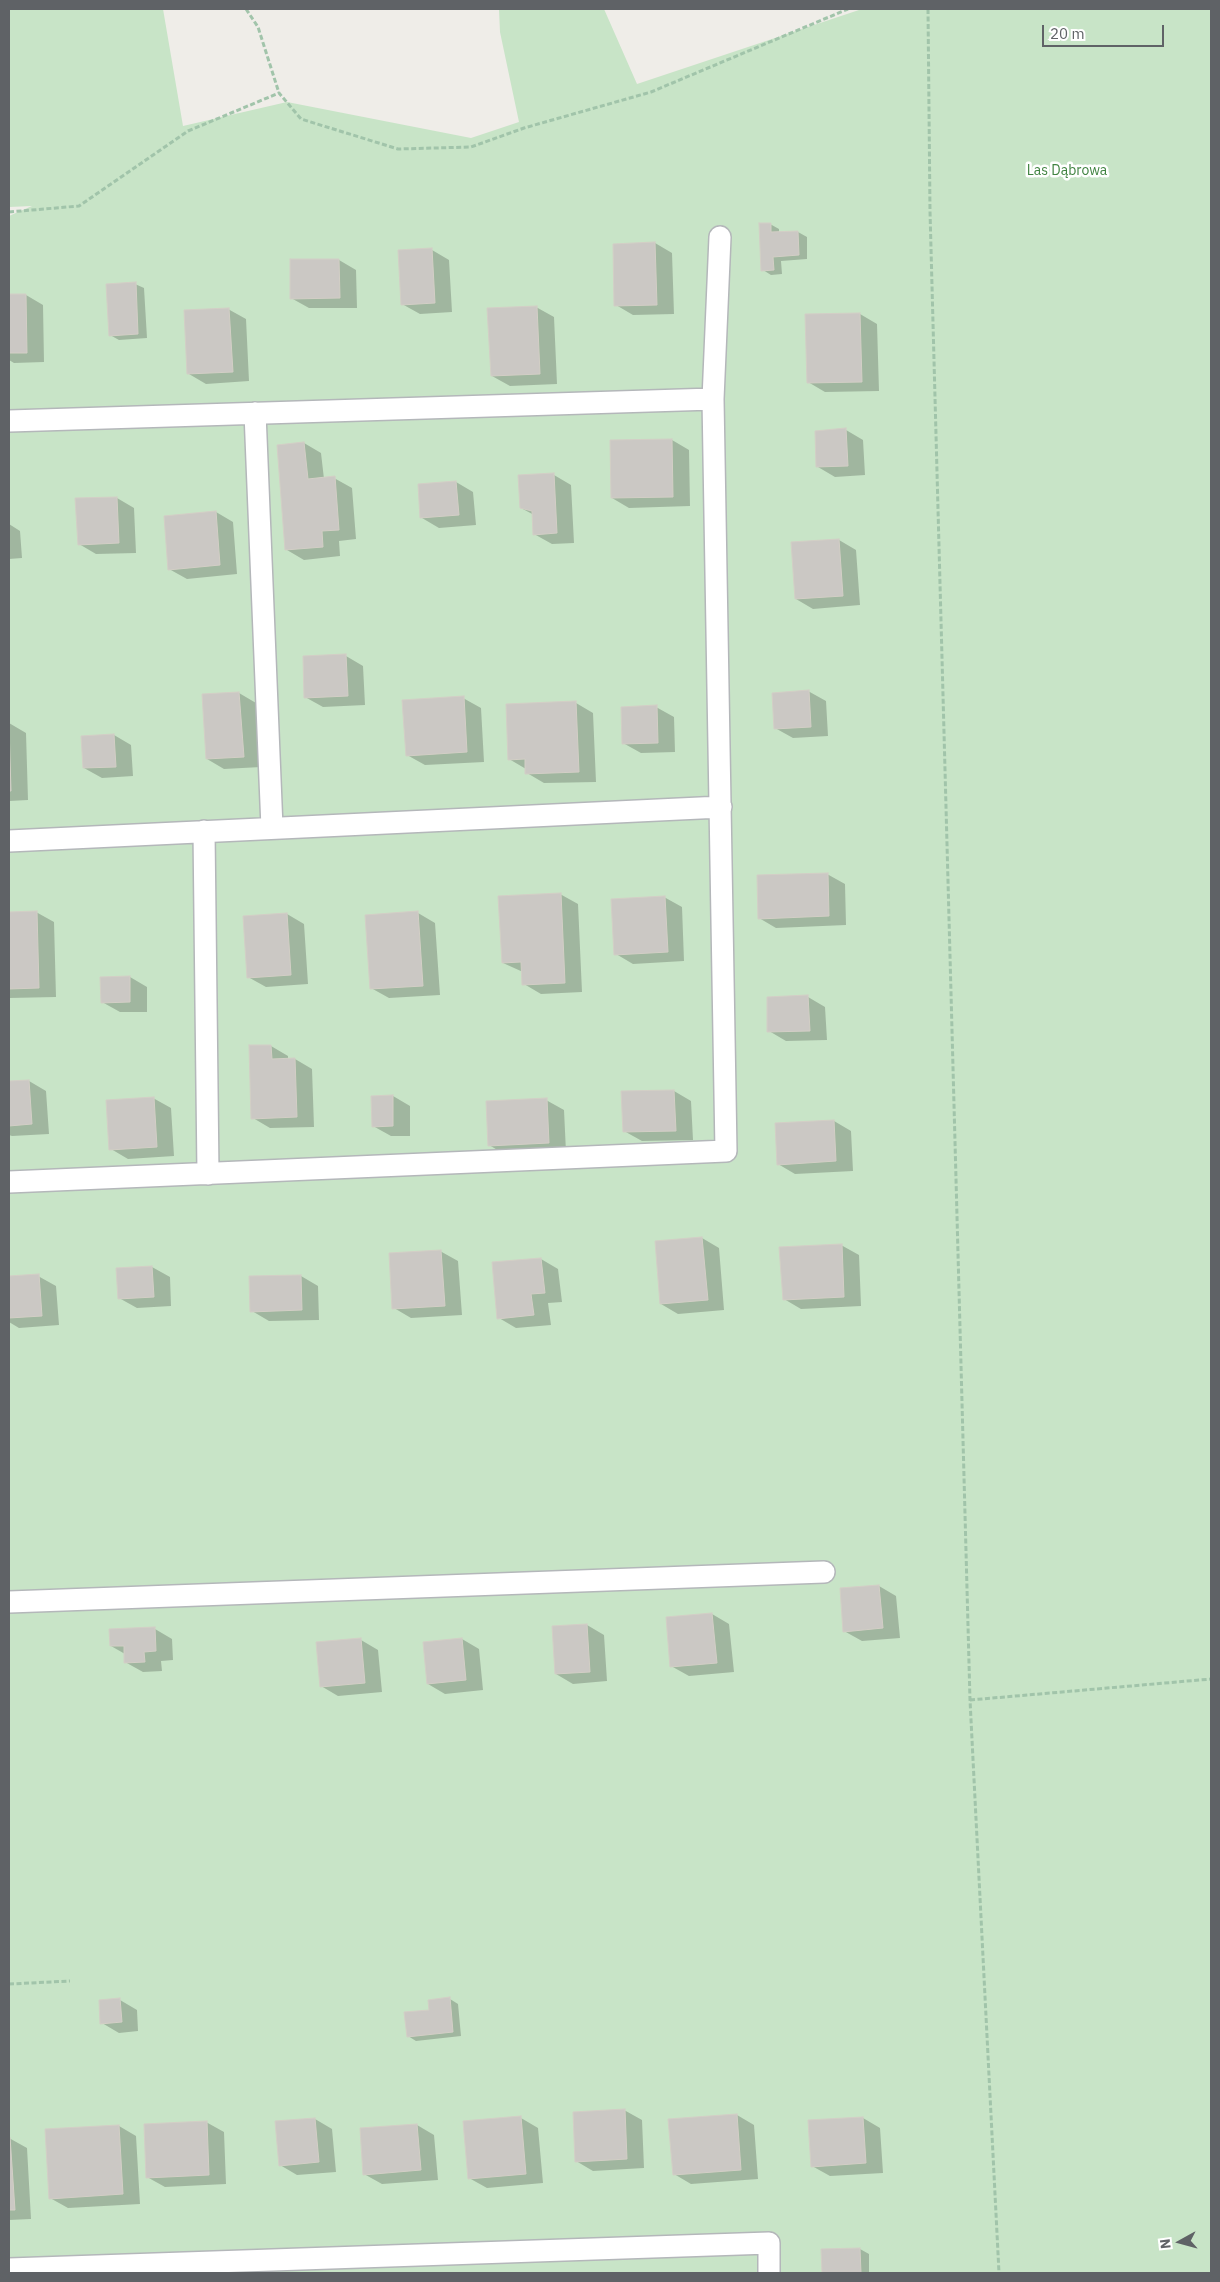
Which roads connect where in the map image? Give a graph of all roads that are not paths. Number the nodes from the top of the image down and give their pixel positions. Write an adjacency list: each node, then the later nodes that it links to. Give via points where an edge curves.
1 (720, 237): 2 (lane)
2 (713, 399): 3 (lane); 5 (lane)
3 (256, 413): 4 (lane); 6 (lane)
4 (9, 420)
5 (721, 807): 6 (lane); 9 (lane, via 726,1152)
6 (272, 828): 7 (lane)
7 (204, 831): 8 (lane); 9 (lane)
8 (9, 841)
9 (208, 1174): 10 (lane)
10 (9, 1182)
11 (824, 1572): 12 (lane)
12 (9, 1602)
13 (9, 2268): 14 (lane)
14 (200, 2268): 15 (lane, via 769,2243)
15 (769, 2273)

